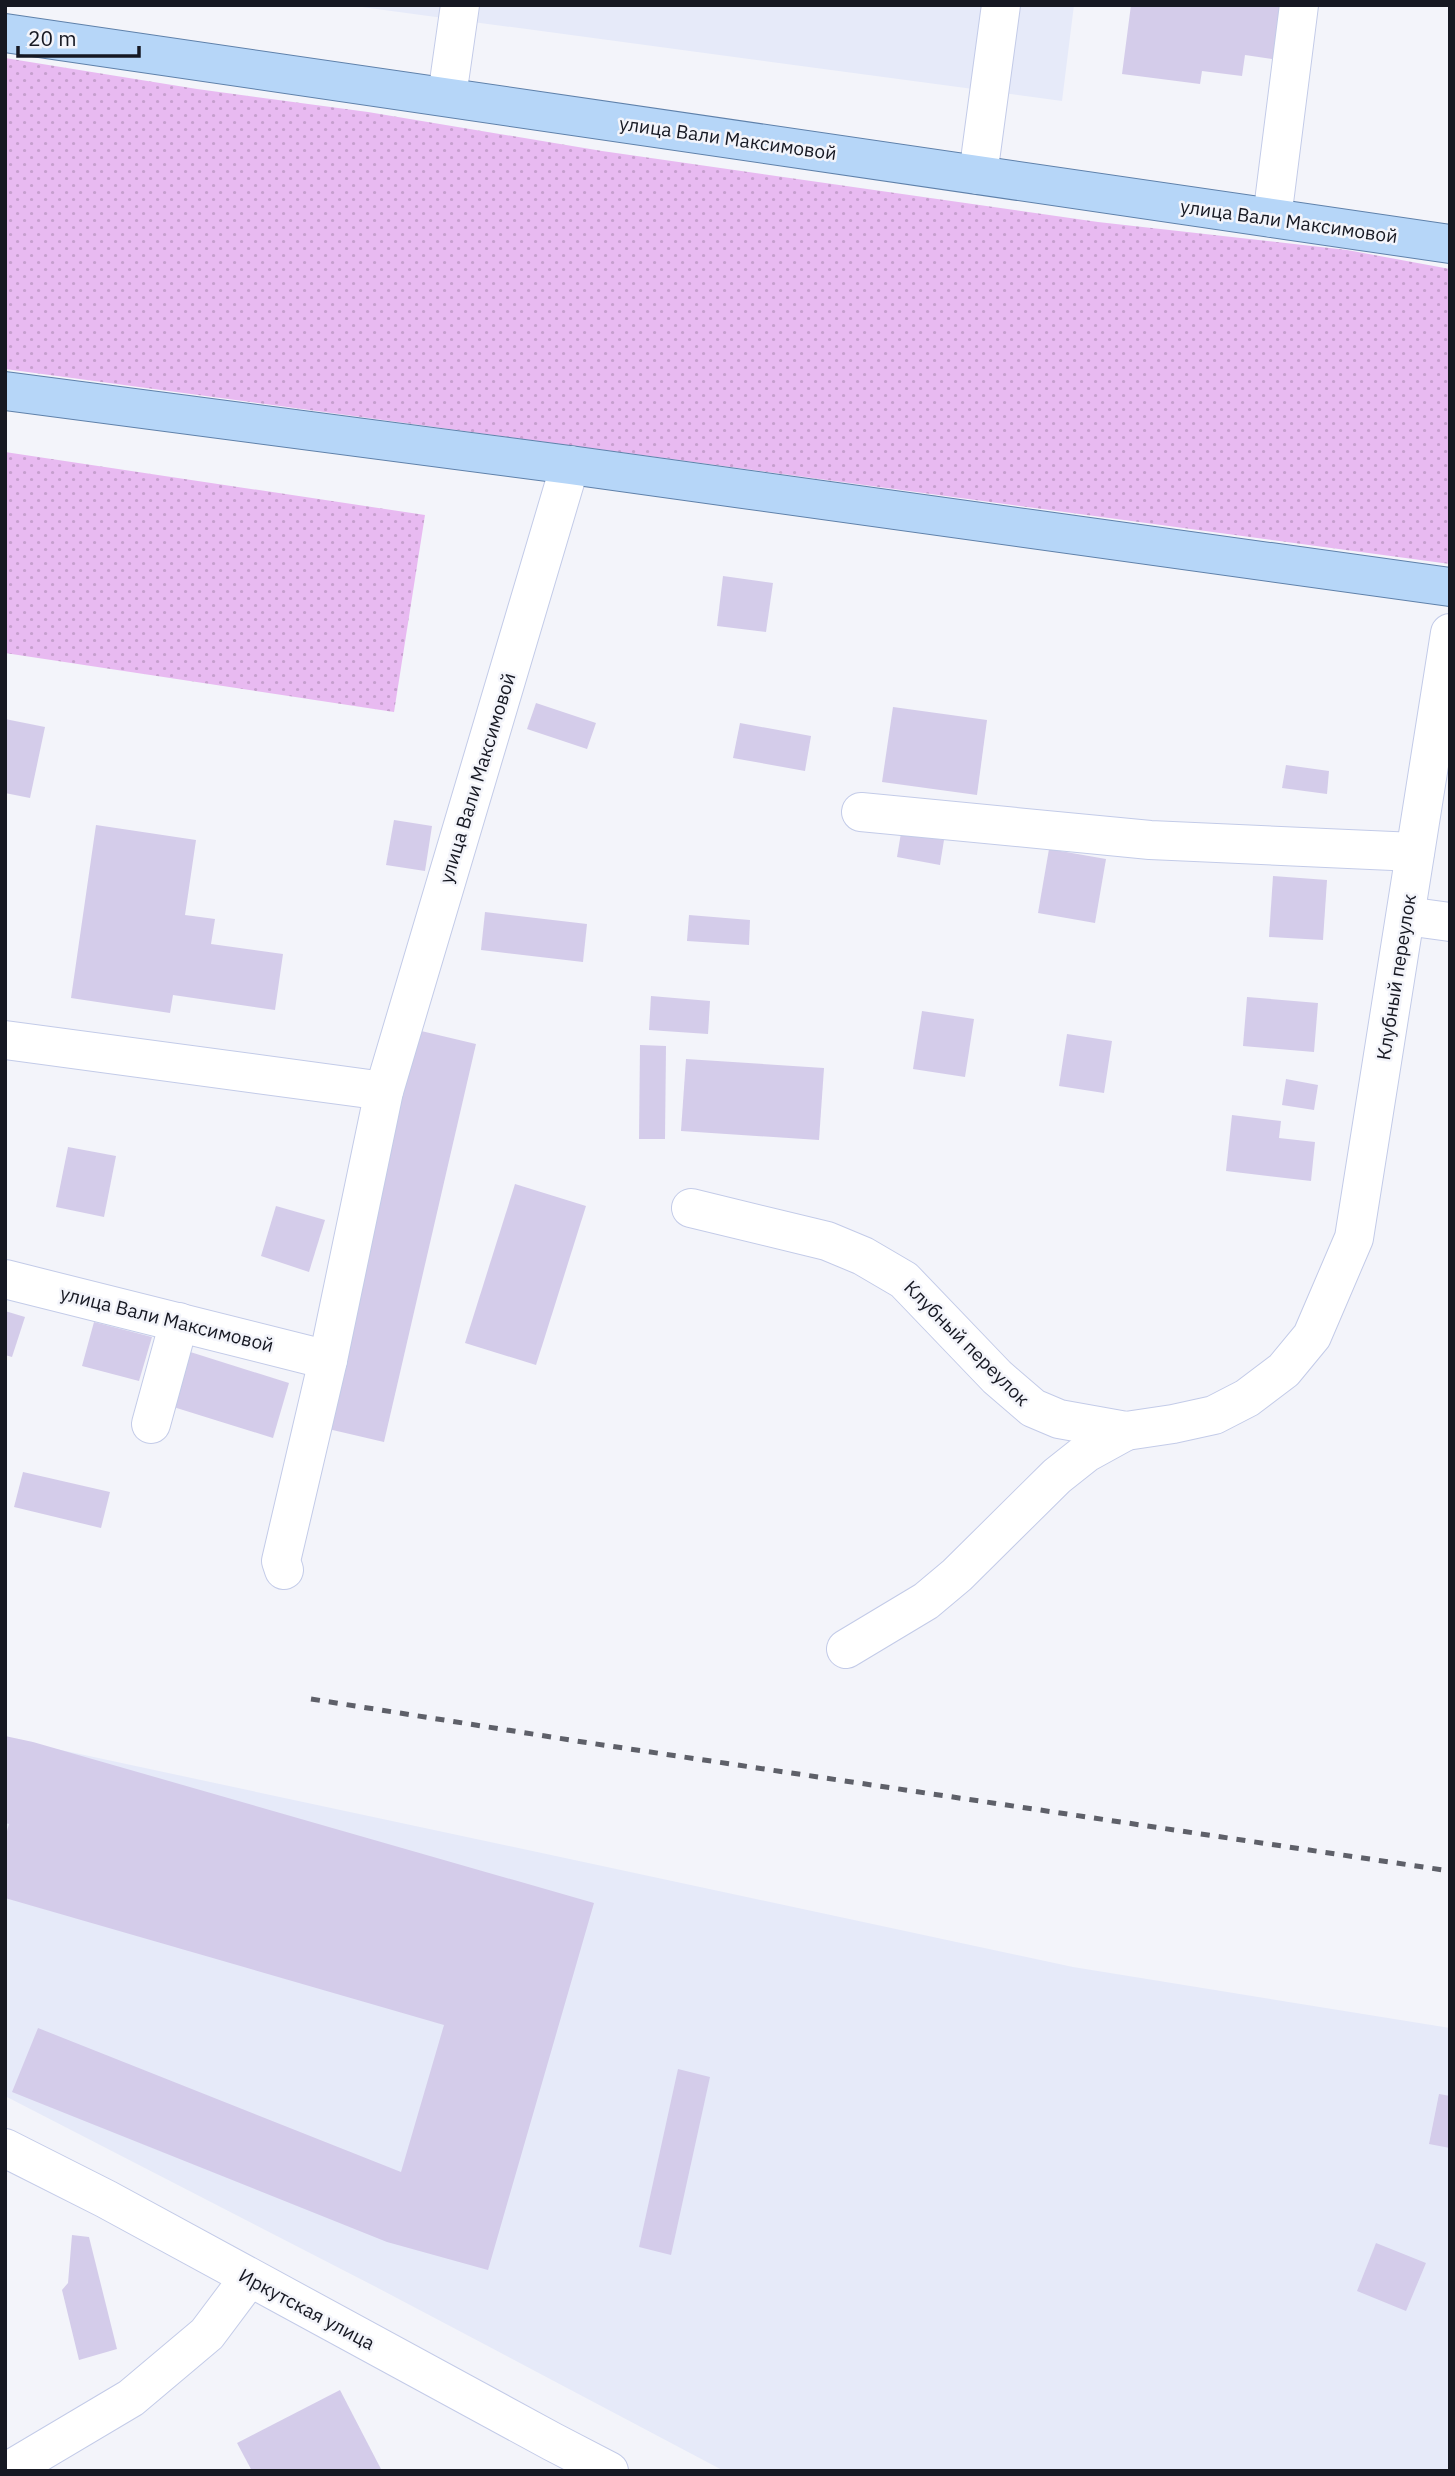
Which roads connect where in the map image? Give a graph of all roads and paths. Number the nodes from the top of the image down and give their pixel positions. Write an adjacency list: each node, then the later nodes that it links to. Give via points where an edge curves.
1 (460, 5): 5 (street)
2 (1001, 5): 6 (street)
3 (1298, 5): 7 (street)
4 (5, 33): 5 (main road, улица Вали Максимовой)
5 (447, 96): 6 (main road, улица Вали Максимовой)
6 (978, 175): 7 (main road, улица Вали Максимовой)
7 (1272, 218): 8 (main road, улица Вали Максимовой)
8 (1450, 244)
9 (5, 391): 10 (main road)
10 (570, 465): 11 (main road); 18 (street, улица Вали Максимовой)
11 (1450, 587)
12 (1450, 633): 14 (street, Клубный переулок)
13 (861, 812): 14 (street, via 1150,840)
14 (1415, 852): 15 (street, Клубный переулок)
15 (1406, 916): 16 (street); 24 (street, Клубный переулок, via 1353,1238 1312,1336 1283,1370 1248,1398 1214,1415)
16 (1450, 922)
17 (5, 1040): 18 (street)
18 (384, 1091): 22 (street, улица Вали Максимовой)
19 (691, 1208): 24 (street, Клубный переулок, via 783,1228 863,1256 904,1280 1032,1408 1059,1419)
20 (5, 1279): 21 (street, улица Вали Максимовой)
21 (179, 1322): 22 (street, улица Вали Максимовой); 23 (street)
22 (328, 1360): 25 (street, улица Вали Максимовой, via 281,1561)
23 (151, 1424)
24 (1126, 1430): 26 (street, via 1057,1476 926,1601)
25 (284, 1570)
26 (846, 1648)
27 (5, 2148): 28 (street, Иркутская улица)
28 (249, 2278): 29 (street, Иркутская улица); 30 (street, via 207,2334 131,2398)
29 (548, 2457): 31 (street, Иркутская улица)
30 (8, 2471)
31 (610, 2471)

